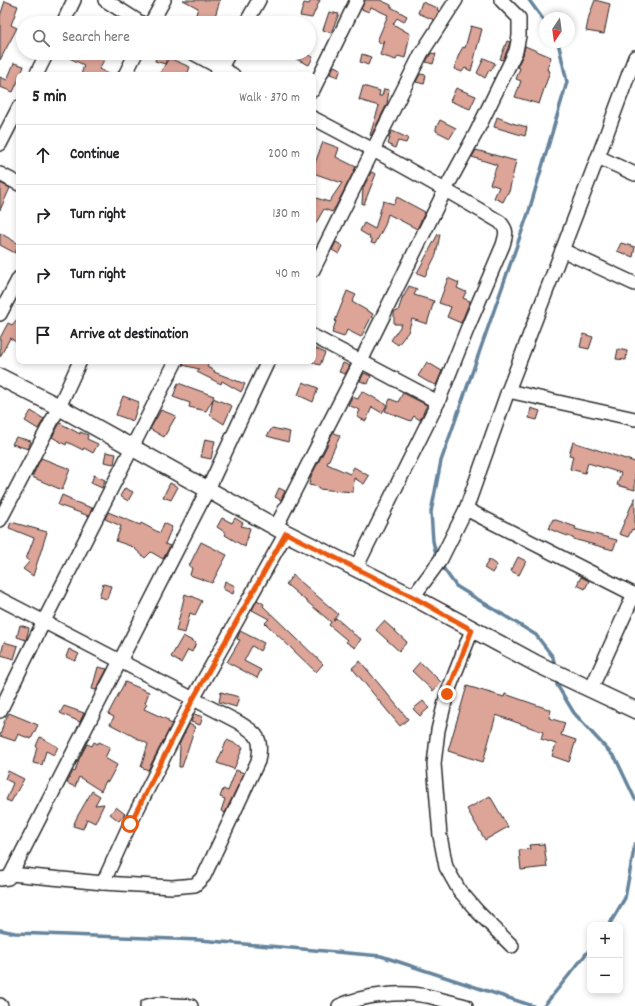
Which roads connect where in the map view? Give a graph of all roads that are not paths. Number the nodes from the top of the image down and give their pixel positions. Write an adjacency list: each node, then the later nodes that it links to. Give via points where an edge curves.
1 (74, 0): 8 (street)
2 (105, 0): 9 (street)
3 (164, 0): 10 (street)
4 (259, 0): 11 (street)
5 (357, 0): 20 (street)
6 (456, 0): 24 (street, via 421,54)
7 (501, 0): 29 (street, via 519,18 516,51)
8 (66, 16)
9 (130, 16)
10 (155, 16)
11 (250, 16)
12 (635, 57): 25 (street)
13 (44, 60): 17 (street)
14 (132, 60): 18 (street)
15 (203, 60): 19 (street)
16 (225, 60): 19 (street)
17 (38, 72)
18 (126, 72)
19 (219, 72)
20 (316, 84)
21 (16, 113): 23 (street)
22 (316, 120): 24 (street)
23 (0, 144)
24 (373, 149): 29 (street); 31 (street)
25 (598, 157): 27 (street); 30 (street)
26 (0, 174): 28 (street)
27 (635, 174)
28 (16, 182)
29 (445, 190): 36 (street); 42 (street, via 500,222 505,228 506,235)
30 (562, 250): 33 (street); 41 (street)
31 (316, 264)
32 (16, 284): 34 (street)
33 (635, 284)
34 (0, 314)
35 (316, 338): 36 (street)
36 (361, 361): 42 (street); 49 (street)
37 (79, 364): 43 (street)
38 (174, 364): 45 (street)
39 (267, 364): 46 (street)
40 (0, 377): 43 (street)
41 (508, 391): 44 (street); 47 (street)
42 (438, 402): 50 (street)
43 (59, 407): 45 (street); 48 (street)
44 (635, 419)
45 (132, 448): 46 (street); 54 (street)
46 (208, 489): 49 (street); 56 (street)
47 (466, 509): 51 (street); 52 (street, via 441,559)
48 (0, 520)
49 (281, 530): 50 (street); 58 (street)
50 (356, 568): 52 (street)
51 (635, 594): 57 (street)
52 (413, 597): 55 (street)
53 (0, 599): 54 (street)
54 (44, 621): 56 (street); 60 (street)
55 (472, 630): 57 (street); 63 (street, via 447,694 438,730 434,764 440,836 446,867 459,890)
56 (120, 660): 58 (street); 61 (street)
57 (587, 688): 59 (street)
58 (193, 699): 62 (street); 62 (street, via 254,732 260,740 258,761 204,876 195,885 172,887)
59 (635, 710)
60 (0, 711)
61 (6, 877): 62 (street)
62 (103, 883)
63 (512, 946)
64 (152, 1005): 65 (street)
65 (191, 1006)
66 (340, 1006): 67 (street, via 351,1000 393,994 426,996)
67 (466, 1006)

